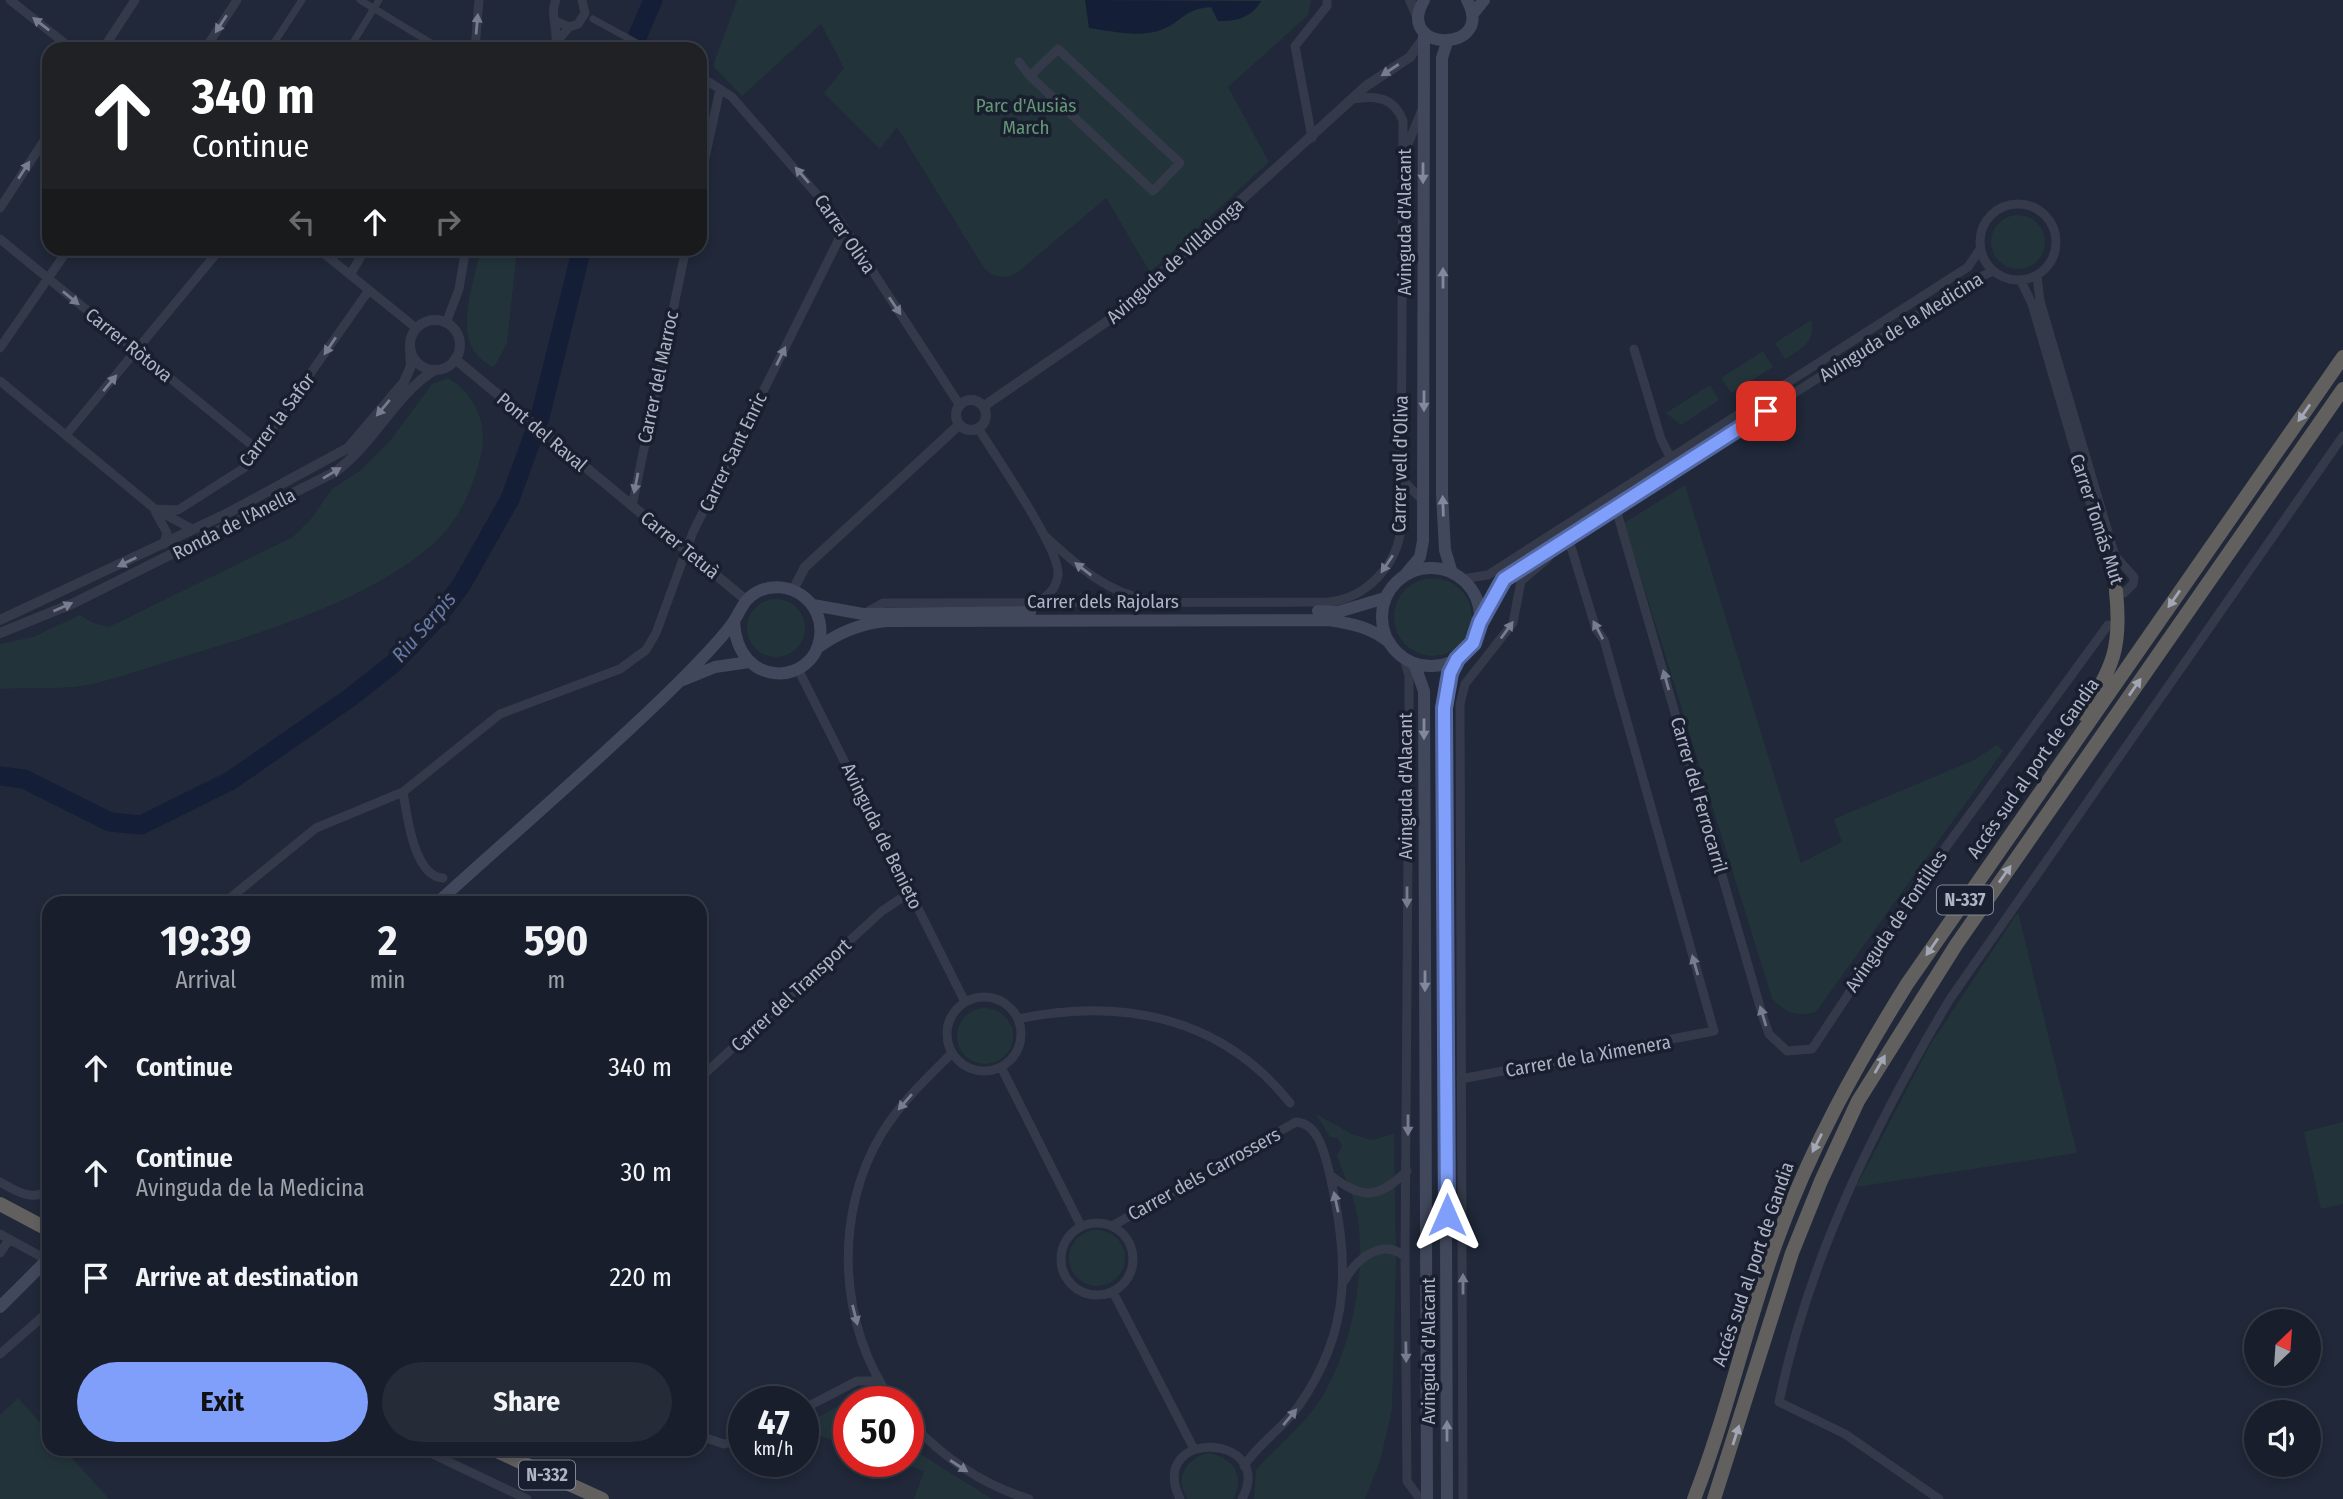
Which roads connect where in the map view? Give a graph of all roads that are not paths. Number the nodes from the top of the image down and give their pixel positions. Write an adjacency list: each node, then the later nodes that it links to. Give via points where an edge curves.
1 (10, 0): 22 (street, one-way to 1)
2 (135, 0): 23 (street)
3 (237, 0): 24 (street, one-way to 24)
4 (302, 0): 25 (street)
5 (360, 0): 15 (street)
6 (379, 0): 15 (street)
7 (480, 0): 27 (street, one-way to 7)
8 (556, 0): 18 (street, via 552,12)
9 (582, 0): 17 (street)
10 (1327, 0): 38 (street, via 1295,46)
11 (1410, 0): 20 (street, Avinguda d'Alacant)
12 (1424, 0): 20 (main road, via 1419,9)
13 (1467, 0): 16 (main road)
14 (1484, 0): 16 (main road)
15 (374, 8): 21 (street); 26 (street)
16 (1472, 15): 31 (main road, via 1467,30)
17 (589, 18): 19 (street); 30 (street)
18 (556, 21): 19 (street); 28 (street)
19 (569, 27): 29 (street)
20 (1422, 32): 31 (main road); 36 (street, Avinguda de Villalonga, one-way to 36, via 1410,57); 37 (main road, Avinguda d'Alacant)
21 (428, 41)
22 (63, 42)
23 (108, 42)
24 (210, 42)
25 (275, 42)
26 (353, 42)
27 (476, 42)
28 (553, 42)
29 (556, 42)
30 (635, 42)
31 (1447, 42): 89 (main road, Avinguda d'Alacant, one-way to 31, via 1445,550 1442,494 1442,58)
32 (1018, 62): 33 (street)
33 (1030, 76): 33 (street, via 1153,191 1180,163 1058,49)
34 (707, 81): 35 (street, Carrer Oliva)
35 (720, 89): 40 (street); 43 (street, Carrer Oliva, one-way to 35, via 788,159)
36 (1353, 99): 38 (street, Avinguda de Villalonga); 41 (street, Carrer vell d'Oliva, via 1376,97 1397,108 1403,121)
37 (1422, 106): 41 (street, Carrer vell d'Oliva); 79 (main road, Avinguda d'Alacant, one-way to 79)
38 (1312, 138): 70 (street, Avinguda de Villalonga, via 1112,318)
39 (42, 143): 42 (street, one-way to 39)
40 (707, 149)
41 (1403, 156): 77 (street, Carrer vell d'Oliva)
42 (0, 208)
43 (844, 229): 69 (street, Carrer Oliva, one-way to 69); 87 (street, Carrer Sant Enric, one-way to 43)
44 (0, 239): 55 (street, Carrer Ròtova)
45 (1980, 249): 52 (street); 54 (street, via 1980,237 1991,215 2015,202 2034,207 2051,222 2057,242 2052,262); 76 (street, Avinguda de la Medicina, via 1968,267)
46 (63, 256): 55 (street)
47 (214, 256): 63 (street)
48 (327, 256): 53 (street)
49 (361, 256): 53 (street)
50 (465, 256): 58 (street)
51 (683, 256): 80 (street, Carrer del Marroc, one-way to 80)
52 (1993, 271): 56 (street); 82 (street, Avinguda de la Medicina)
53 (350, 275): 57 (street)
54 (2037, 276): 56 (street); 91 (street, Carrer Tomás Mut, via 2040,301 2115,556 2134,577 2124,593)
55 (48, 278): 60 (street); 63 (street, Carrer Ròtova, one-way to 63)
56 (2021, 281): 91 (street, Carrer Tomás Mut, via 2032,304)
57 (369, 290): 59 (street); 75 (street, Carrer la Safor, one-way to 75)
58 (446, 323): 59 (street, via 427,321); 65 (street, via 459,339)
59 (416, 328): 61 (street)
60 (0, 348)
61 (410, 349): 66 (street, via 421,366); 83 (street, Ronda de l'Anella, one-way to 83, via 411,366 404,382 348,447)
62 (1634, 349): 76 (street)
63 (136, 351): 73 (street, one-way to 63); 75 (street, Carrer Ròtova)
64 (2343, 357): 112 (highway, Accés sud al port de Gandia / N-337, one-way to 112)
65 (455, 359): 66 (street); 78 (street, Pont del Raval)
66 (435, 370): 102 (street, Ronda de l'Anella, one-way to 66, via 86,597 335,472 359,454 419,381)
67 (0, 381): 73 (street)
68 (2343, 389): 164 (highway, Accés sud al port de Gandia / N-337, one-way to 68, via 1807,1215 1874,1073 1956,945)
69 (959, 404): 70 (street, via 970,399); 71 (street, via 955,416)
70 (984, 406): 72 (street, via 986,419)
71 (959, 425): 72 (street, via 967,430); 90 (street, via 805,567)
72 (978, 428): 84 (street)
73 (66, 435): 81 (street)
74 (2343, 436): 165 (street, via 1950,999 1901,1082 1836,1217 1790,1346 1779,1402 1845,1434)
75 (259, 451): 81 (street, Carrer la Safor, via 244,468 178,510)
76 (1670, 457): 89 (street, Avinguda de la Medicina, via 1488,575)
77 (1401, 478): 79 (street); 95 (street, Carrer vell d'Oliva, one-way to 95, via 1401,527 1394,553 1375,580 1354,596 1329,602)
78 (612, 490): 80 (street, Carrer Tetuà)
79 (1424, 502): 88 (main road, Avinguda d'Alacant, via 1420,557)
80 (632, 506): 87 (street, Carrer Tetuà)
81 (155, 509): 83 (street); 86 (street, via 167,533)
82 (1616, 509): 85 (street, Avinguda de la Medicina); 119 (street, Carrer del Ferrocarril, one-way to 82, via 1787,1051 1769,1034)
83 (192, 529): 86 (street, Ronda de l'Anella)
84 (1042, 533): 94 (street, via 1058,572 1051,593); 95 (street, one-way to 84, via 1115,590 1078,566)
85 (1564, 539): 100 (street, Avinguda de la Medicina, via 1504,579); 110 (street, Avinguda de la Medicina, one-way to 85, via 1513,624 1521,581); 123 (street, Carrer de la Ximenera, one-way to 85, via 1714,1031 1604,640 1595,629)
86 (164, 544): 98 (street, Ronda de l'Anella, one-way to 98)
87 (687, 549): 93 (street, Carrer Tetuà); 111 (street, Carrer Sant Enric, via 652,642 636,660 500,714)
88 (1405, 575): 89 (main road, via 1428,568); 92 (main road)
89 (1457, 576): 100 (main road, via 1477,598)
90 (793, 590): 93 (main road, via 770,587); 96 (main road)
91 (2116, 591): 112 (highway, via 2118,636 2107,676)
92 (1385, 598): 97 (main road, Carrer dels Rajolars, via 1338,612); 103 (main road, via 1383,621)
93 (746, 600): 99 (main road)
94 (1033, 603): 95 (street, Carrer vell d'Oliva); 97 (street, Carrer vell d'Oliva, via 883,603)
95 (1167, 603)
96 (813, 605): 97 (main road, Carrer dels Rajolars); 104 (main road, via 821,625)
97 (863, 614)
98 (0, 620)
99 (734, 621): 107 (main road, via 738,648); 109 (main road)
100 (1480, 622): 105 (main road, via 1473,643)
101 (2108, 625): 119 (street, Avinguda de Fontilles, via 1946,847)
102 (0, 633)
103 (1390, 643): 104 (main road, Carrer dels Rajolars, via 1360,625 1329,620 886,621 845,630); 106 (main road)
104 (817, 648): 108 (main road)
105 (1457, 659): 106 (main road, via 1428,666); 161 (main road, Avinguda d'Alacant, one-way to 105, via 1444,708)
106 (1409, 661): 125 (street, Avinguda d'Alacant, one-way to 125); 160 (main road, Avinguda d'Alacant, one-way to 160, via 1424,691)
107 (749, 662): 108 (main road, via 768,672); 109 (main road, via 715,667)
108 (798, 668): 114 (street, Avinguda de Benieto)
109 (680, 682): 116 (main road)
110 (1465, 684): 123 (street, Avinguda d'Alacant, via 1460,704)
111 (403, 792): 113 (street, via 419,854 430,873); 115 (street, Carrer Sant Enric, via 316,828)
112 (1993, 859): 163 (highway, Accés sud al port de Gandia / N-337, one-way to 163, via 1896,1001 1811,1155 1776,1242)
113 (443, 878)
114 (909, 893): 117 (street, Avinguda de Benieto); 122 (street, Carrer del Transport, via 882,911)
115 (233, 896)
116 (446, 896)
117 (965, 1002): 118 (street, via 977,998 1001,1001); 120 (street, via 948,1025)
118 (1018, 1019): 121 (street, via 1021,1041); 124 (street, via 1099,1009 1176,1023 1240,1055)
119 (1812, 1049)
120 (953, 1053): 121 (street, via 979,1071); 144 (street, one-way to 144, via 912,1093 886,1127 866,1165 855,1201 848,1279 860,1336)
121 (1001, 1068): 131 (street)
122 (707, 1073)
123 (1461, 1079): 162 (street, Avinguda d'Alacant, one-way to 123)
124 (1290, 1103)
125 (1407, 1171): 126 (street, via 1390,1187 1371,1194 1347,1187); 137 (street, Avinguda d'Alacant)
126 (1330, 1175): 132 (street, Carrer dels Carrossers, via 1312,1127 1296,1122); 139 (street, one-way to 126)
127 (0, 1182): 128 (street, via 27,1196)
128 (42, 1194)
129 (0, 1204): 130 (highway)
130 (42, 1226)
131 (1081, 1226): 132 (street); 140 (street, via 1063,1246 1066,1277 1082,1292)
132 (1112, 1226): 140 (street, via 1129,1242 1133,1265 1123,1285)
133 (0, 1234): 134 (street)
134 (9, 1240): 135 (street); 136 (street)
135 (0, 1253)
136 (42, 1256)
137 (1405, 1257): 139 (street, Avinguda d'Alacant, via 1393,1250 1376,1251 1351,1270); 159 (street, Avinguda d'Alacant, one-way to 159, via 1407,1481)
138 (42, 1265): 141 (main road)
139 (1345, 1282): 153 (street, one-way to 139, via 1297,1409 1318,1373 1334,1334)
140 (1113, 1292): 150 (street)
141 (0, 1307)
142 (42, 1317): 143 (street)
143 (0, 1354)
144 (878, 1381): 145 (street); 146 (street, via 857,1381)
145 (882, 1386)
146 (819, 1401)
147 (924, 1437): 157 (street, one-way to 157, via 987,1483)
148 (707, 1438): 149 (street)
149 (728, 1443)
150 (1194, 1449): 153 (street, via 1226,1448); 154 (street, via 1178,1465)
151 (437, 1456): 155 (street)
152 (507, 1456): 156 (highway, N-332)
153 (1244, 1466): 158 (street, via 1247,1483)
154 (1176, 1498)
155 (527, 1499)
156 (601, 1499)
157 (1029, 1499)
158 (1242, 1499)
159 (1420, 1499)
160 (1427, 1499)
161 (1447, 1499)
162 (1463, 1499)
163 (1694, 1499)
164 (1714, 1499)
165 (1940, 1499)

